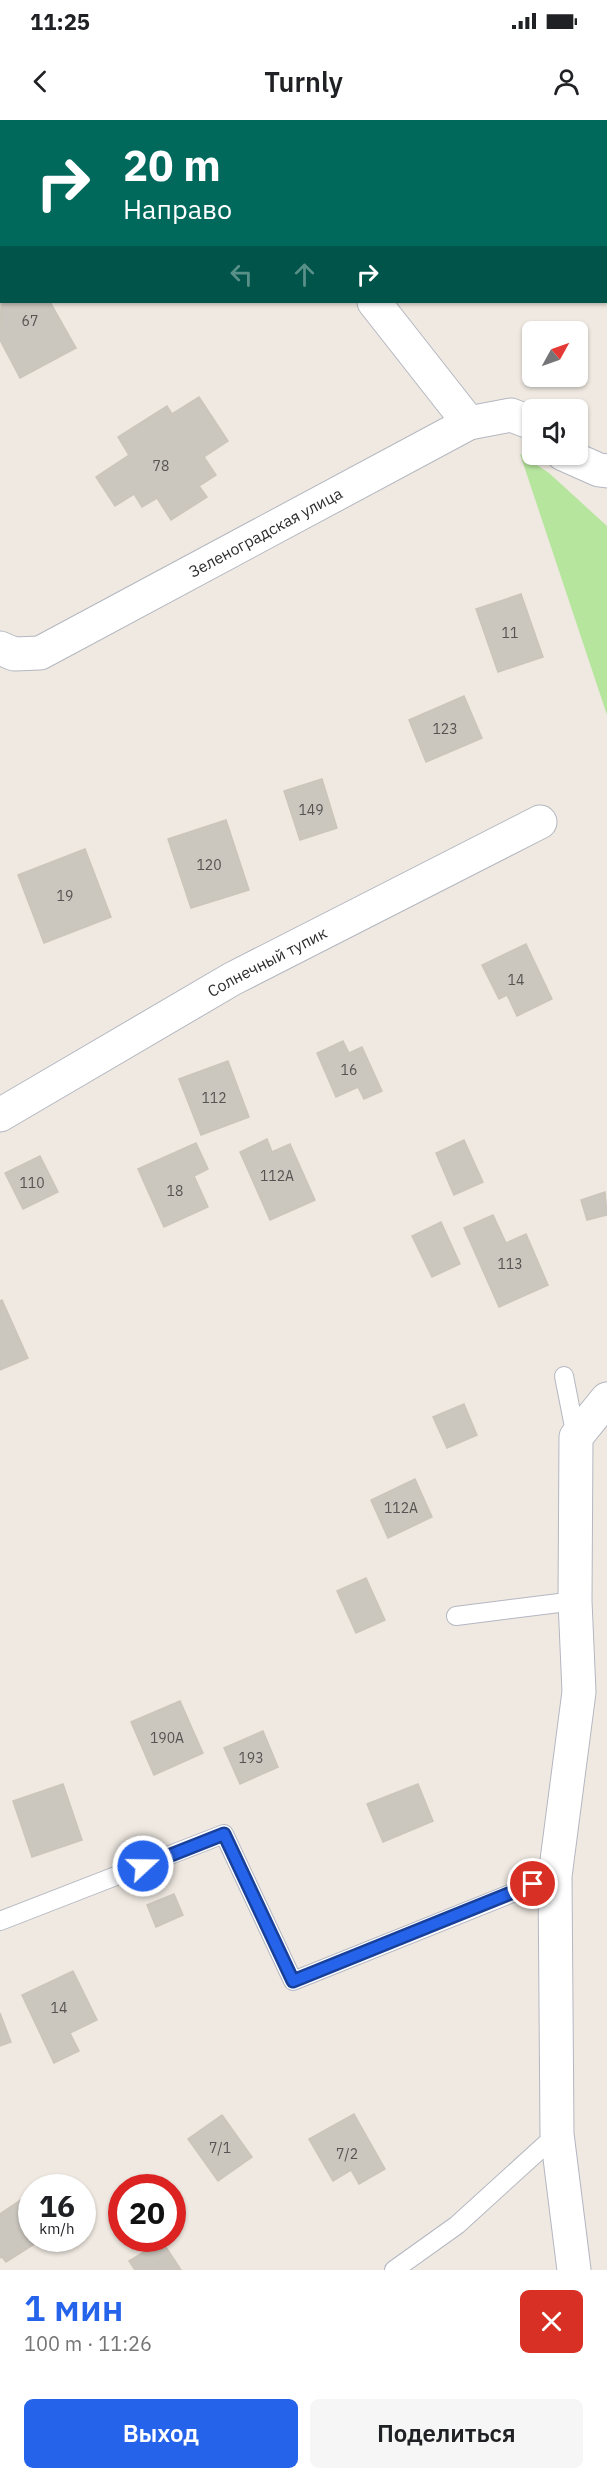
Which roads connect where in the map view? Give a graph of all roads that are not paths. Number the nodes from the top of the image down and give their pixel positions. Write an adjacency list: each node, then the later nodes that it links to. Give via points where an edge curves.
1 (375, 303): 3 (street)
2 (522, 419): 3 (street, Зеленоградская улица, via 511,414)
3 (469, 423): 6 (street, Зеленоградская улица, via 40,653 14,654)
4 (588, 465): 5 (street)
5 (607, 471)
6 (0, 648)
7 (540, 822): 8 (street, Солнечный тупик, via 232,980)
8 (0, 1115)
9 (564, 1376): 11 (lane)
10 (607, 1399): 11 (street)
11 (576, 1437): 12 (street)
12 (575, 1601): 13 (lane); 14 (street, via 579,1692)
13 (456, 1616)
14 (555, 1876): 15 (lane, via 293,1981 224,1834); 16 (street)
15 (0, 1921)
16 (557, 2134): 17 (lane, via 457,2225); 18 (street)
17 (394, 2270)
18 (574, 2270)

